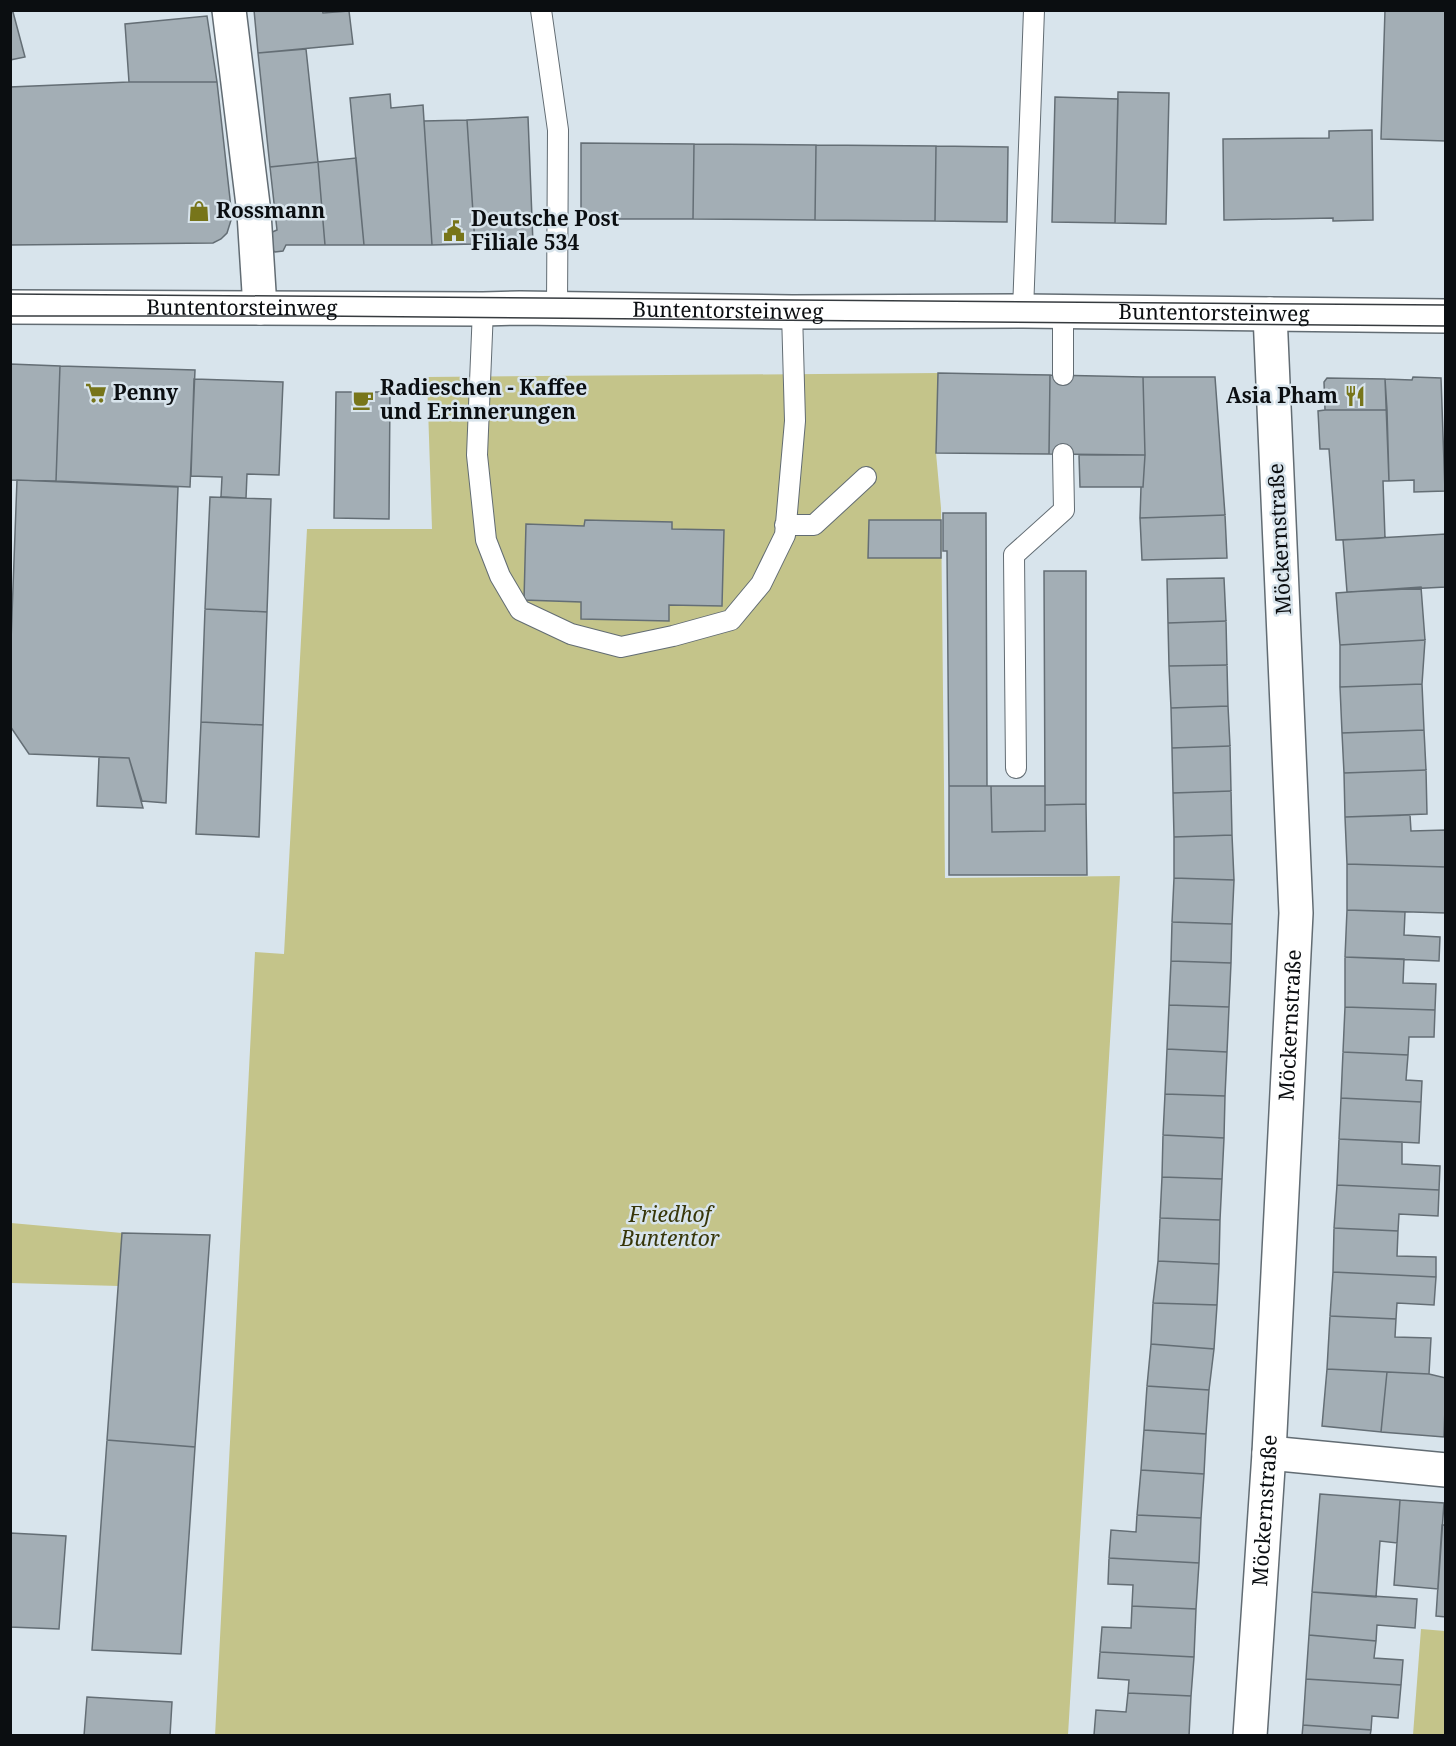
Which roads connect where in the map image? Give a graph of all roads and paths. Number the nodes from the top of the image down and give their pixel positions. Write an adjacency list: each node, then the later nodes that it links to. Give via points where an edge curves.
1 (229, 10): 5 (street, via 254,213)
2 (541, 10): 6 (lane, via 558,130)
3 (1034, 10): 8 (lane)
4 (10, 307): 5 (street, Buntentorsteinweg)
5 (260, 308): 7 (street, Buntentorsteinweg)
6 (556, 308): 7 (street, Buntentorsteinweg); 9 (street, Buntentorsteinweg)
7 (483, 309): 16 (lane, via 477,455 486,540 500,576 520,610 571,634 621,647 731,620 761,584 785,535)
8 (1023, 311): 9 (street, Buntentorsteinweg); 10 (street, Buntentorsteinweg)
9 (792, 312): 16 (lane, via 795,421)
10 (1063, 312): 11 (street, Buntentorsteinweg); 13 (lane)
11 (1270, 314): 12 (street, Buntentorsteinweg); 18 (street, Möckernstraße, via 1296,913)
12 (1446, 316)
13 (1063, 375)
14 (1063, 454): 17 (lane, via 1064,510 1014,555)
15 (866, 477): 16 (lane, via 814,525)
16 (785, 525)
17 (1016, 768)
18 (1269, 1453): 19 (street); 20 (street, Möckernstraße)
19 (1446, 1470)
20 (1250, 1736)

